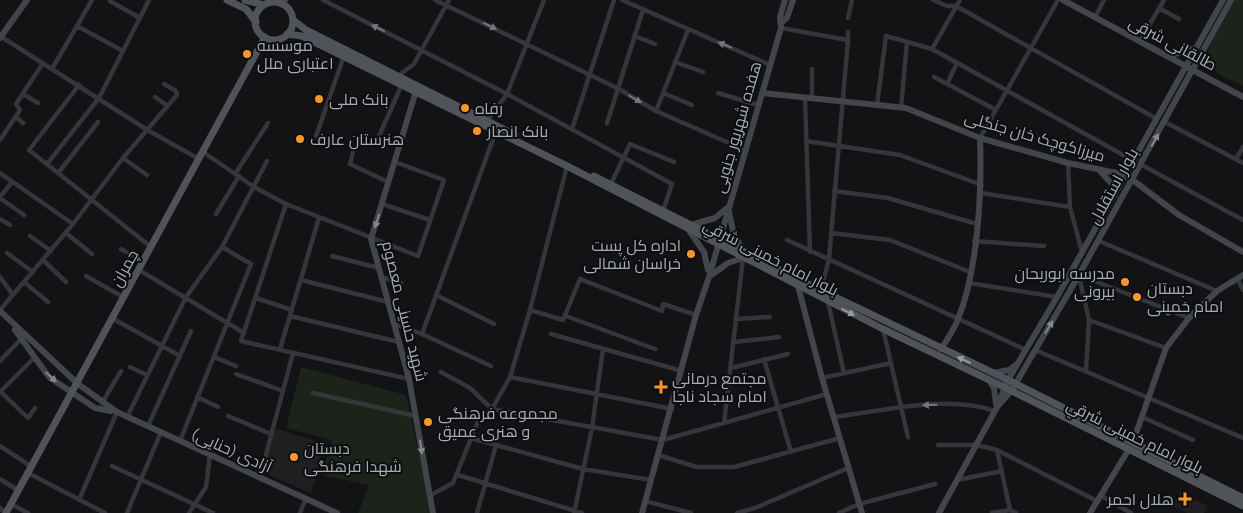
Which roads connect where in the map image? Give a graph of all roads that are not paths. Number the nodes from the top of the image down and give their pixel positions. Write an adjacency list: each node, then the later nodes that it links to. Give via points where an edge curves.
1 (27, 0): 41 (main road)
2 (92, 0): 36 (street)
3 (149, 0): 30 (street)
4 (228, 0): 34 (main road, via 246,10)
5 (245, 0): 25 (main road)
6 (322, 0): 50 (street, one-way to 6)
7 (436, 0): 24 (street)
8 (544, 0): 47 (street)
9 (614, 0): 65 (street)
10 (622, 0): 28 (street)
11 (785, 0): 35 (main road, هفده شهریور جنوبی)
12 (793, 0): 35 (main road, هفده شهریور جنوبی)
13 (852, 0): 31 (street)
14 (933, 0): 26 (street)
15 (960, 0): 26 (street)
16 (1058, 0): 48 (street)
17 (1063, 0): 29 (main road, طالقانی شرقی)
18 (1104, 0): 29 (street)
19 (1164, 0): 27 (street)
20 (1223, 0): 49 (main road, بلوار استقلال)
21 (1232, 0): 55 (main road, بلوار استقلال)
22 (110, 2): 30 (street)
23 (284, 2): 25 (main road); 33 (main road)
24 (447, 3): 47 (street, one-way to 47); 50 (street)
25 (264, 5): 34 (main road)
26 (956, 6): 48 (street); 51 (street)
27 (1159, 8): 32 (street); 44 (street)
28 (643, 10): 37 (street); 40 (street)
29 (1094, 17): 44 (main road, طالقانی شرقی)
30 (140, 18): 52 (street)
31 (848, 18)
32 (1179, 19)
33 (293, 20): 39 (main road); 66 (main road, بلوار امام خمینی شرقي, via 306,30)
34 (256, 22): 42 (main road)
35 (781, 25): 43 (street); 59 (main road, هفده شهریور جنوبی)
36 (77, 26): 52 (street); 61 (street)
37 (688, 30): 56 (street); 59 (street, one-way to 37)
38 (848, 32): 43 (street)
39 (288, 34): 42 (main road, via 277,39); 53 (main road, بلوار امام خمینی شرقي, via 302,36)
40 (635, 36): 46 (street); 73 (street)
41 (0, 37): 57 (street)
42 (265, 37): 116 (main road, چمران)
43 (848, 40): 87 (street)
44 (1140, 41): 54 (main road, طالقانی شرقی)
45 (907, 42): 51 (street); 91 (street, via 886,36); 93 (street)
46 (655, 44)
47 (528, 45): 65 (street); 80 (street)
48 (1031, 48): 75 (street); 97 (street)
49 (1196, 48): 54 (main road); 60 (main road, بلوار استقلال)
50 (422, 49): 66 (street, via 414,64); 80 (street)
51 (932, 49): 58 (street)
52 (123, 51): 84 (street)
53 (344, 56): 70 (main road, بلوار امام خمینی شرقي); 107 (street)
54 (1168, 56): 60 (main road, طالقانی شرقی)
55 (1201, 58): 63 (main road, بلوار استقلال); 68 (main road)
56 (675, 62): 64 (street); 76 (street)
57 (43, 63): 61 (street); 79 (street)
58 (957, 63): 71 (street); 75 (street)
59 (770, 65): 78 (main road, هفده شهریور جنوبی)
60 (1186, 65): 63 (main road, طالقانی شرقی); 81 (main road, بلوار استقلال)
61 (52, 69): 72 (street)
62 (812, 69): 85 (street)
63 (1195, 70): 68 (main road, طالقانی شرقی); 86 (main road, بلوار استقلال)
64 (702, 72)
65 (590, 75): 73 (street); 104 (street)
66 (398, 76): 98 (main road, بلوار امام خمینی شرقي)
67 (934, 77): 71 (street)
68 (1207, 77): 83 (main road, طالقانی شرقی)
69 (164, 84): 92 (street, via 176,92)
70 (402, 84): 74 (main road, بلوار امام خمینی شرقي); 111 (street)
71 (947, 84): 94 (street)
72 (79, 85): 84 (street); 127 (street, via 29,150)
73 (619, 89): 95 (street, one-way to 95); 102 (street)
74 (416, 91): 106 (main road, بلوار امام خمینی شرقي); 123 (main road, شهید حسینی معصوم)
75 (1006, 91): 94 (street); 122 (street)
76 (663, 93): 89 (street); 95 (street)
77 (718, 93): 90 (street)
78 (762, 93): 85 (main road, میرزاکوچک خان جنگلی); 90 (main road, هفده شهریور جنوبی)
79 (23, 94): 88 (street); 96 (street, via 16,104 20,110)
80 (507, 94): 98 (street); 104 (street)
81 (1170, 95): 86 (main road); 97 (main road, بلوار استقلال)
82 (155, 97): 92 (street)
83 (1243, 97)
84 (99, 98): 105 (street); 127 (street)
85 (808, 98): 87 (main road, میرزاکوچک خان جنگلی); 110 (street)
86 (1178, 99): 100 (main road, بلوار استقلال)
87 (841, 102): 91 (main road, میرزاکوچک خان جنگلی); 112 (street)
88 (38, 103)
89 (692, 105)
90 (758, 105): 115 (main road, هفده شهریور جنوبی)
91 (878, 105): 93 (main road, میرزاکوچک خان جنگلی)
92 (168, 106): 105 (street)
93 (901, 108): 108 (main road, میرزاکوچک خان جنگلی)
94 (996, 110): 108 (street)
95 (656, 111): 115 (street)
96 (16, 117): 101 (street); 109 (street)
97 (1157, 119): 122 (main road, بلوار استقلال)
98 (487, 121): 139 (main road, بلوار امام خمینی شرقي)
99 (98, 122): 131 (street)
100 (1165, 122): 120 (street); 128 (main road, بلوار استقلال, one-way to 100)
101 (23, 123)
102 (607, 123)
103 (268, 124): 134 (street)
104 (572, 129): 117 (street)
105 (148, 131): 118 (street); 119 (street)
106 (496, 131): 129 (main road, بلوار امام خمینی شرقي); 206 (street)
107 (316, 136)
108 (980, 138): 125 (main road, میرزاکوچک خان جنگلی); 140 (main road)
109 (0, 140)
110 (806, 142): 112 (street); 175 (street)
111 (376, 143)
112 (838, 145): 140 (street, via 900,155); 142 (street)
113 (1243, 147): 120 (street)
114 (354, 148): 138 (street, via 350,164)
115 (745, 150): 150 (main road, هفده شهریور جنوبی)
116 (203, 152): 119 (main road, چمران); 134 (street)
117 (623, 157): 124 (street, via 630,144); 139 (street); 151 (street, via 672,184)
118 (124, 158): 133 (street); 146 (street)
119 (199, 159): 171 (main road, چمران)
120 (1236, 159): 126 (street)
121 (267, 161): 141 (street)
122 (1134, 161): 135 (main road, بلوار استقلال)
123 (394, 162): 138 (main road, شهید حسینی معصوم); 156 (street, via 444,180)
124 (674, 162)
125 (1068, 163): 130 (main road, میرزاکوچک خان جنگلی); 149 (street)
126 (1243, 163)
127 (47, 164): 131 (street)
128 (1142, 165): 136 (main road, بلوار استقلال); 157 (street)
129 (567, 166): 161 (main road, بلوار امام خمینی شرقي); 215 (street)
130 (1097, 169): 135 (main road, میرزاکوچک خان جنگلی); 144 (main road, via 1108,177)
131 (59, 172): 146 (street)
132 (0, 173): 137 (street)
133 (147, 175)
134 (237, 175): 141 (street); 152 (street)
135 (1126, 175): 136 (main road, میرزاکوچک خان جنگلی); 144 (main road, بلوار استقلال)
136 (1134, 179): 168 (main road, بلوار استقلال); 177 (main road, via 1179,215)
137 (12, 182): 145 (street); 158 (street)
138 (388, 182): 148 (main road, شهید حسینی معصوم)
139 (612, 184): 151 (main road, بلوار امام خمینی شرقي)
140 (982, 185): 143 (main road)
141 (254, 187): 147 (street); 172 (street)
142 (834, 191): 159 (street, via 888,198); 163 (street)
143 (981, 193): 149 (street); 159 (main road)
144 (1114, 195): 176 (main road, بلوار استقلال)
145 (0, 198): 153 (street)
146 (91, 200): 158 (street); 171 (street)
147 (286, 204): 154 (street); 210 (street)
148 (382, 204): 156 (street); 165 (main road, شهید حسینی معصوم, one-way to 165)
149 (1070, 207): 176 (street)
150 (728, 208): 161 (main road, via 715,218); 169 (main road, هفده شهریور جنوبی); 180 (main road)
151 (663, 211): 161 (main road, بلوار امام خمینی شرقي)
152 (216, 214)
153 (24, 215)
154 (319, 218): 165 (street); 195 (street)
155 (0, 219): 160 (street)
156 (430, 220): 165 (street, via 418,256)
157 (1243, 220)
158 (73, 224): 162 (street)
159 (976, 224): 167 (main road)
160 (10, 225)
161 (690, 228): 169 (main road, بلوار امام خمینی شرقي); 193 (main road, via 704,252)
162 (66, 233): 174 (street); 179 (street)
163 (831, 234): 182 (street); 188 (street, via 890,240)
164 (30, 236): 174 (street)
165 (371, 239): 185 (main road, شهید حسینی معصوم)
166 (787, 240): 175 (street)
167 (974, 240): 170 (street); 188 (main road)
168 (1098, 241): 190 (main road, بلوار استقلال); 204 (street)
169 (719, 242): 180 (main road, بلوار امام خمینی شرقي); 193 (main road, هفده شهریور جنوبی)
170 (1044, 246)
171 (151, 247): 184 (main road, چمران)
172 (222, 247): 209 (street); 226 (street, via 251,264)
173 (121, 248): 184 (street)
174 (51, 251): 183 (street)
175 (810, 252): 182 (street)
176 (1082, 252): 207 (main road, بلوار استقلال)
177 (1243, 252)
178 (7, 253): 187 (street)
179 (92, 254)
180 (743, 255): 193 (main road); 200 (main road, بلوار امام خمینی شرقي); 223 (street)
181 (332, 256): 185 (street)
182 (829, 259): 202 (street); 224 (street)
183 (43, 260): 187 (street); 197 (street)
184 (143, 262): 186 (main road, چمران)
185 (379, 268): 192 (main road, شهید حسینی معصوم)
186 (139, 270): 208 (main road, چمران); 209 (street)
187 (33, 272): 196 (street)
188 (970, 272): 199 (main road)
189 (86, 276): 208 (street)
190 (1079, 276): 222 (street); 225 (street); 245 (main road, بلوار استقلال, one-way to 190)
191 (0, 277): 205 (street)
192 (382, 277): 198 (street); 212 (main road, شهید حسینی معصوم)
193 (709, 277): 217 (main road, هفده شهریور جنوبی)
194 (1240, 277): 203 (street); 204 (main road)
195 (300, 280): 212 (street); 214 (street)
196 (24, 282): 205 (street); 211 (street)
197 (66, 282)
198 (401, 283)
199 (969, 283): 207 (street); 224 (main road)
200 (800, 285): 201 (main road, بلوار امام خمینی شرقي); 269 (main road)
201 (812, 290): 202 (main road, بلوار امام خمینی شرقي); 213 (main road, بلوار امام خمینی شرقي)
202 (821, 290): 243 (main road, بلوار امام خمینی شرقي)
203 (1243, 290)
204 (1216, 291): 222 (main road)
205 (13, 295): 216 (street)
206 (436, 295): 228 (street); 232 (street)
207 (1057, 296): 244 (main road, بلوار استقلال)
208 (124, 297): 221 (main road, چمران)
209 (186, 297): 226 (street); 238 (street)
210 (256, 298): 214 (street); 231 (street)
211 (48, 302)
212 (388, 302): 227 (main road, شهید حسینی معصوم)
213 (828, 302): 229 (main road, بلوار امام خمینی شرقي, one-way to 229); 264 (street)
214 (292, 310): 218 (street)
215 (530, 310): 219 (street, via 562,320); 267 (street)
216 (0, 311): 235 (main road, آزادی (حنایی)); 272 (main road, آزادی (حنایی))
217 (696, 315): 219 (street, via 664,304 662,311 580,279); 260 (main road, هفده شهریور جنوبی)
218 (290, 316): 236 (street); 240 (street)
219 (566, 316): 242 (street)
220 (770, 317): 223 (street)
221 (112, 318): 238 (street); 272 (main road, چمران)
222 (1189, 318): 239 (main road)
223 (736, 319): 237 (street)
224 (958, 320): 243 (main road); 244 (street)
225 (1089, 320): 239 (street); 262 (street)
226 (227, 324): 231 (street); 249 (street)
227 (394, 324): 232 (street); 236 (main road, شهید حسینی معصوم)
228 (494, 324)
229 (883, 329): 253 (street); 268 (main road, بلوار امام خمینی شرقي)
230 (191, 331): 248 (street)
231 (244, 333): 240 (street, via 241,341)
232 (422, 334): 256 (street)
233 (551, 334): 241 (street)
234 (779, 337): 237 (street)
235 (22, 338): 250 (main road, آزادی (حنایی)); 252 (street)
236 (399, 342): 270 (main road, شهید حسینی معصوم)
237 (734, 342): 258 (street)
238 (161, 346): 248 (street); 266 (street)
239 (1166, 348): 282 (main road)
240 (280, 349): 246 (street)
241 (603, 349): 260 (street); 280 (street)
242 (655, 349)
243 (941, 350): 268 (main road, بلوار امام خمینی شرقي, one-way to 243)
244 (1026, 350): 254 (main road, بلوار استقلال)
245 (1035, 350): 261 (main road, بلوار استقلال); 262 (street)
246 (293, 353): 270 (street); 274 (street)
247 (788, 354): 251 (street)
248 (180, 356): 298 (street)
249 (214, 357): 255 (street); 281 (street)
250 (34, 358): 275 (street); 278 (main road, آزادی (حنایی), one-way to 278, via 49,377)
251 (764, 360): 258 (street); 290 (street)
252 (0, 361)
253 (891, 363): 264 (street); 286 (street)
254 (1017, 365): 268 (main road); 271 (main road, بلوار استقلال)
255 (236, 366)
256 (491, 366)
257 (130, 367): 266 (street)
258 (731, 368): 297 (street)
259 (121, 371): 283 (street)
260 (682, 371): 288 (main road, هفده شهریور جنوبی)
261 (1023, 371): 273 (main road, بلوار استقلال); 276 (main road)
262 (1086, 371): 282 (street)
263 (441, 372): 287 (street, via 470,388)
264 (844, 373): 269 (street)
265 (236, 374): 274 (street)
266 (147, 375): 294 (street)
267 (510, 376): 280 (street); 287 (street)
268 (991, 376): 271 (main road, بلوار امام خمینی شرقي); 289 (main road)
269 (822, 378): 279 (main road)
270 (409, 379): 293 (main road, شهید حسینی معصوم)
271 (1006, 383): 273 (main road, بلوار امام خمینی شرقي); 289 (main road, بلوار استقلال)
272 (78, 384): 278 (main road, چمران); 283 (main road, آزادی (حنایی))
273 (1013, 387): 276 (main road, بلوار امام خمینی شرقي); 289 (main road, بلوار استقلال); 313 (main road, بلوار امام خمینی شرقي)
274 (283, 390): 301 (street)
275 (0, 391): 285 (street, via 28,418)
276 (1028, 391): 313 (main road, بلوار امام خمینی شرقي)
277 (313, 393): 293 (street)
278 (72, 394): 291 (main road, آزادی (حنایی), via 95,408); 321 (main road, چمران)
279 (827, 394): 290 (street); 295 (main road)
280 (597, 395): 288 (street); 299 (street)
281 (197, 397): 284 (street); 308 (street)
282 (1148, 397): 296 (main road); 305 (street)
283 (102, 403): 291 (main road, آزادی (حنایی))
284 (218, 406)
285 (35, 408)
286 (902, 408): 289 (street, one-way to 286, via 928,404); 295 (street); 302 (street)
287 (492, 409): 299 (street); 303 (street, via 479,419)
288 (672, 409): 306 (main road, هفده شهریور جنوبی)
289 (996, 409): 310 (main road)
290 (778, 410): 297 (street); 315 (street)
291 (116, 412): 294 (main road, آزادی (حنایی)); 336 (street)
292 (228, 416): 301 (street)
293 (416, 416): 332 (main road, شهید حسینی معصوم, one-way to 332)
294 (127, 417): 298 (main road, آزادی (حنایی))
295 (834, 417): 304 (main road)
296 (1142, 417): 307 (street); 313 (main road)
297 (724, 423): 306 (street)
298 (148, 426): 300 (main road, آزادی (حنایی))
299 (592, 428): 306 (street); 320 (street)
300 (161, 432): 308 (main road, آزادی (حنایی)); 326 (street)
301 (272, 434): 324 (street)
302 (908, 437)
303 (471, 438): 312 (street); 323 (street)
304 (840, 438): 315 (street); 319 (main road)
305 (1243, 438)
306 (663, 440): 317 (main road, هفده شهریور جنوبی)
307 (1193, 440)
308 (180, 441): 316 (main road, آزادی (حنایی))
309 (938, 445): 310 (street)
310 (976, 445): 314 (street); 328 (main road)
311 (0, 446): 321 (street)
312 (496, 446): 320 (street); 329 (street)
313 (1131, 446): 334 (main road); 335 (main road, بلوار امام خمینی شرقي); 341 (main road, بلوار امام خمینی شرقي)
314 (997, 450): 322 (street); 334 (street)
315 (791, 452): 317 (street, via 734,467 697,468)
316 (210, 455): 324 (main road, آزادی (حنایی)); 339 (street, via 206,487)
317 (658, 455): 327 (main road, هفده شهریور جنوبی)
318 (112, 466): 326 (street)
319 (848, 468): 340 (main road); 344 (street)
320 (584, 469): 327 (street); 345 (street)
321 (30, 470): 331 (main road, چمران); 336 (street)
322 (1002, 471): 328 (street); 343 (street)
323 (458, 475): 329 (street); 332 (street, via 453,483)
324 (260, 477): 333 (main road, آزادی (حنایی))
325 (0, 479): 331 (street)
326 (141, 480): 339 (street); 349 (street)
327 (651, 480): 337 (main road, هفده شهریور جنوبی)
328 (957, 480): 362 (main road)
329 (485, 484): 345 (street); 355 (street)
330 (936, 484): 340 (street)
331 (18, 490): 338 (main road, چمران)
332 (429, 496): 354 (main road, شهید حسینی معصوم)
333 (306, 498): 352 (street); 353 (main road, آزادی (حنایی))
334 (1099, 498): 365 (main road); 366 (street)
335 (1243, 498)
336 (79, 500): 348 (street)
337 (645, 501): 357 (main road, هفده شهریور جنوبی); 358 (street)
338 (11, 504): 346 (main road, چمران); 347 (street)
339 (194, 504): 350 (street); 351 (street)
340 (860, 504): 360 (street); 361 (main road)
341 (1243, 506)
342 (0, 508): 346 (street)
343 (1010, 510): 363 (street); 364 (street)
344 (755, 511): 359 (street)
345 (574, 512): 356 (street)
346 (6, 513)
347 (28, 513)
348 (105, 513)
349 (127, 513)
350 (189, 513)
351 (213, 513)
352 (300, 513)
353 (337, 513)
354 (432, 513)
355 (477, 513)
356 (582, 513)
357 (642, 513)
358 (691, 513)
359 (737, 513)
360 (839, 513)
361 (862, 513)
362 (939, 513)
363 (992, 513)
364 (1016, 513)
365 (1090, 513)
366 (1131, 513)

